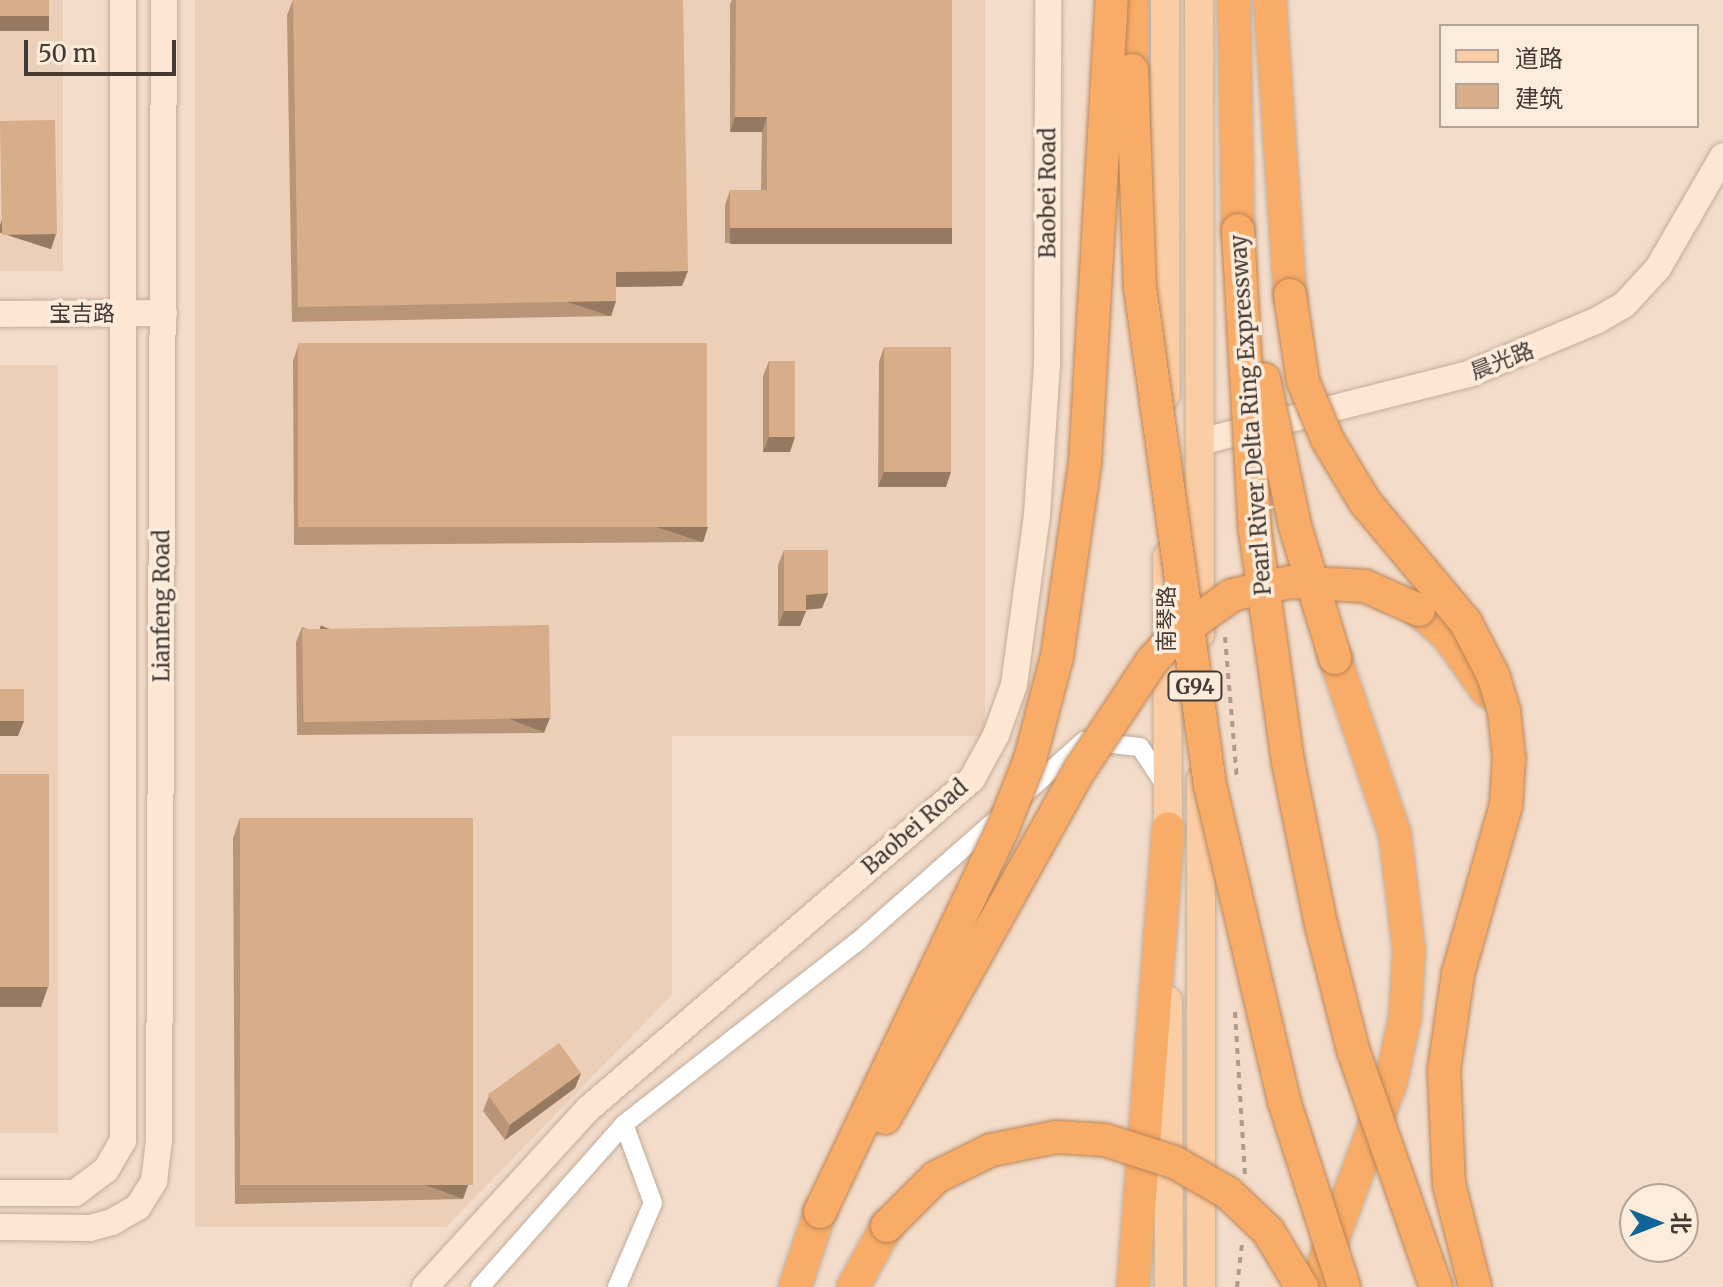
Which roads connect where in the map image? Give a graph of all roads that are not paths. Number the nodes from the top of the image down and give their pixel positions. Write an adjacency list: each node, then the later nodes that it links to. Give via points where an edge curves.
1 (123, 0): 14 (street, Lianfeng Road)
2 (164, 0): 12 (street, Lianfeng Road)
3 (1048, 0): 26 (street, Baobei Road, via 1047,366 1039,485 1014,685 996,735 972,779 588,1109)
4 (1112, 0): 23 (highway, bridge, via 1085,463 1057,657 1030,759 1003,828)
5 (1132, 0): 35 (highway, G94, bridge, via 1140,287 1210,785 1284,1101)
6 (1165, 0): 16 (main road, 南琴路)
7 (1199, 0): 15 (main road, 南琴路)
8 (1234, 0): 11 (highway, Pearl River Delta Ring Expressway)
9 (1270, 0): 17 (highway, bridge, via 1290,295 1303,381 1327,439 1365,502 1466,623 1493,675)
10 (1723, 156): 15 (street, 晨光路, via 1658,268 1624,305 1596,321 1469,374)
11 (1238, 230): 34 (highway, bridge, via 1295,526 1395,834 1408,910 1408,984 1400,1049); 36 (highway, Pearl River Delta Ring Expressway, bridge, via 1255,530 1288,762 1353,1050)
12 (164, 313): 14 (street, 宝吉路); 24 (street, Lianfeng Road, via 159,1141 154,1181 138,1207 90,1228)
13 (0, 314): 14 (street, 宝吉路)
14 (124, 314): 22 (street, Lianfeng Road, via 123,1141 106,1170 75,1193)
15 (1200, 442): 32 (main road, 南琴路)
16 (1167, 663): 18 (street); 19 (main road, 南琴路)
17 (1507, 730): 23 (highway, bridge, via 1480,678 1448,636 1419,610 1378,590 1337,581 1259,586 1193,618 1152,661 1081,768); 37 (highway, bridge, via 1501,830 1458,974 1444,1070 1449,1184)
18 (1084, 741): 19 (street, via 1140,747); 21 (street, via 856,943)
19 (1167, 789): 20 (main road, 南琴路)
20 (1168, 828): 30 (highway); 31 (main road, 南琴路)
21 (624, 1124): 27 (street); 28 (street, via 653,1203)
22 (0, 1193)
23 (826, 1214): 25 (highway)
24 (0, 1227)
25 (796, 1285)
26 (425, 1287)
27 (480, 1287)
28 (617, 1287)
29 (853, 1287): 33 (highway, bridge, via 887,1226 936,1177 991,1150 1056,1137 1105,1140 1174,1162 1228,1193 1268,1231)
30 (1133, 1287)
31 (1169, 1287)
32 (1201, 1287)
33 (1302, 1287)
34 (1315, 1287)
35 (1344, 1287)
36 (1436, 1287)
37 (1475, 1287)

